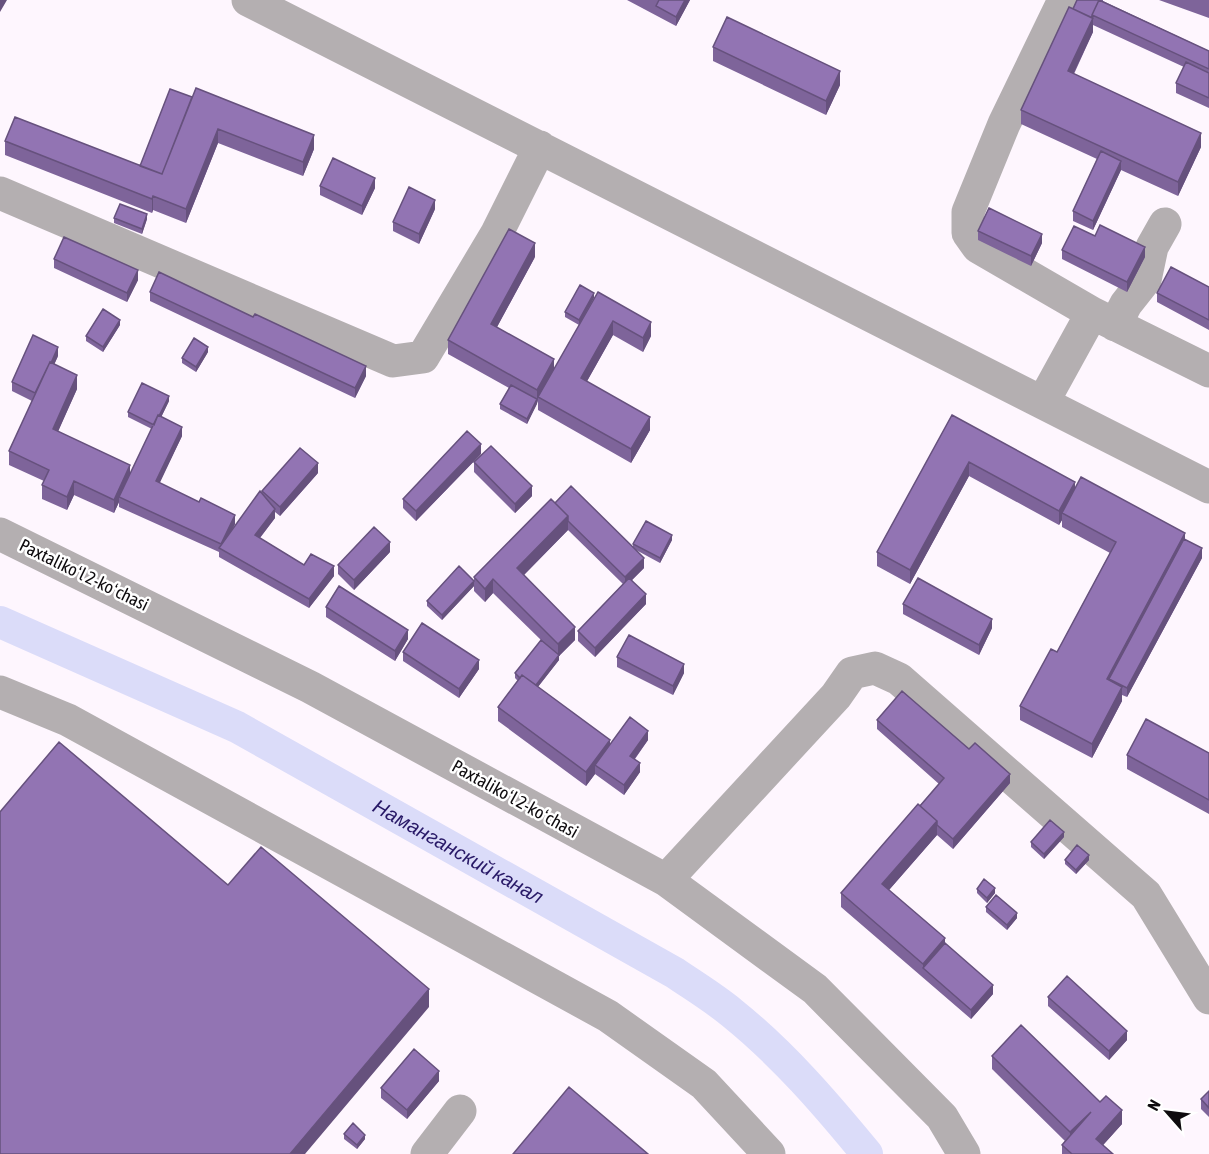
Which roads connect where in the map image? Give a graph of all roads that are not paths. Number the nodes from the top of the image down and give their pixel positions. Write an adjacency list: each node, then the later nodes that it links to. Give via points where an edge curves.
1 (248, 0): 3 (street)
2 (1064, 0): 6 (street, via 1004,124 968,212 968,233 978,247)
3 (540, 147): 4 (street, via 497,233 423,357 393,361); 8 (street)
4 (0, 193)
5 (1165, 224): 6 (street, via 1152,247 1145,280 1126,304)
6 (1104, 319): 7 (street); 8 (street)
7 (1209, 372)
8 (1043, 402): 9 (street)
9 (1209, 486)
10 (0, 534): 12 (street, Paxtalikoʻl 2-koʻchasi, via 310,687)
11 (0, 692): 16 (street, via 68,720 608,1016 704,1084)
12 (666, 880): 13 (street, via 836,696 852,673 875,668 899,679 1146,895); 17 (street, Paxtalikoʻl 2-koʻchasi, via 815,989 942,1117)
13 (1209, 998)
14 (460, 1111): 15 (street)
15 (428, 1154)
16 (769, 1154)
17 (964, 1154)

